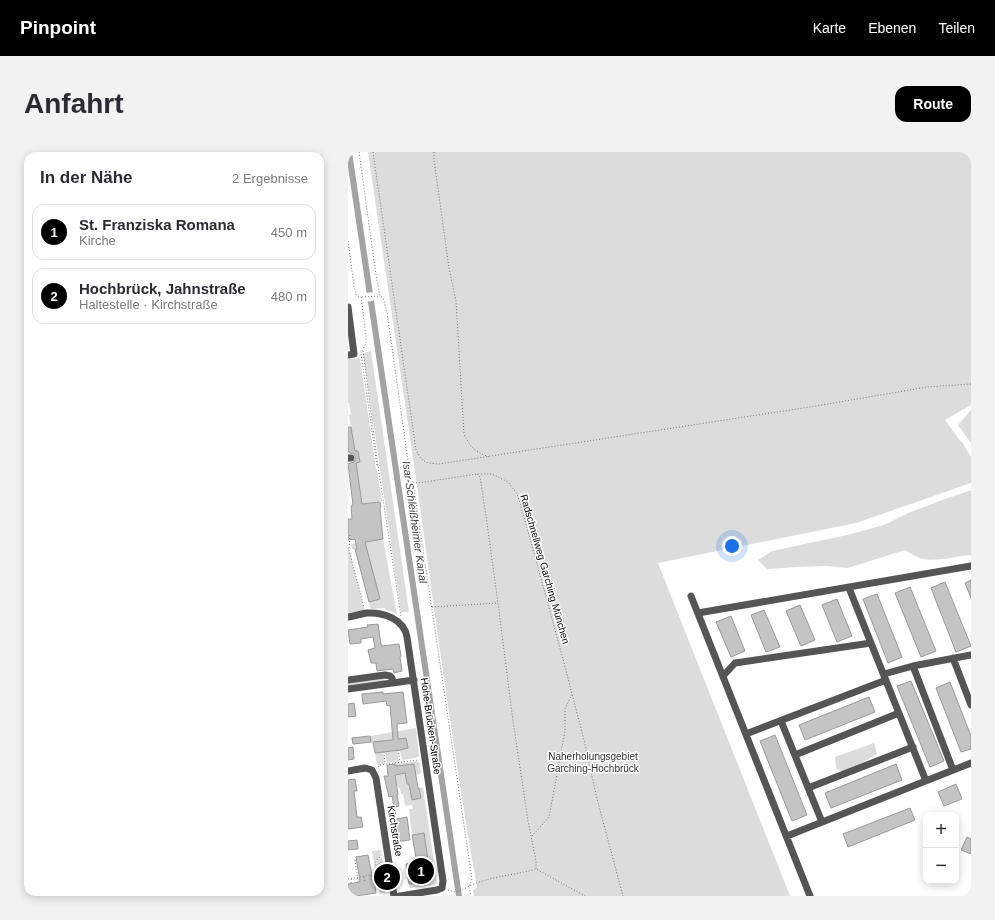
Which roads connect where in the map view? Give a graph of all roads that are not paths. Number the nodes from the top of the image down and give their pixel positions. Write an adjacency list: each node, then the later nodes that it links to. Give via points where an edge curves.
1 (348, 307): 2 (street, via 354,354)
2 (348, 355)
3 (971, 566): 4 (street)
4 (849, 588): 6 (street); 8 (street)
5 (691, 596): 6 (street)
6 (698, 613): 12 (street)
7 (348, 617): 15 (street, Hohe-Brücken-Straße, via 375,613 386,615 402,625 408,637)
8 (872, 644): 12 (street, via 734,664); 13 (street)
9 (971, 655): 10 (street)
10 (953, 658): 11 (street); 18 (street)
11 (913, 666): 13 (street); 25 (street)
12 (723, 676): 21 (street)
13 (885, 677): 19 (street); 20 (street)
14 (348, 680): 16 (street, via 385,675 392,678)
15 (414, 680): 16 (street); 32 (street, Hohe-Brücken-Straße, via 443,881 442,888 437,890)
16 (393, 683): 17 (street)
17 (348, 689)
18 (971, 705)
19 (899, 713): 22 (street); 23 (street)
20 (781, 721): 21 (street); 23 (street)
21 (746, 734): 30 (street)
22 (912, 747): 27 (street); 28 (street)
23 (795, 755): 28 (street)
24 (971, 763): 25 (street)
25 (953, 770): 27 (street)
26 (348, 771): 31 (street, Kirchstraße, via 365,768 372,770 376,778)
27 (926, 780): 29 (street)
28 (808, 788): 29 (street)
29 (822, 822): 30 (street)
30 (786, 836): 33 (street)
31 (394, 896)
32 (400, 896)
33 (810, 896)

